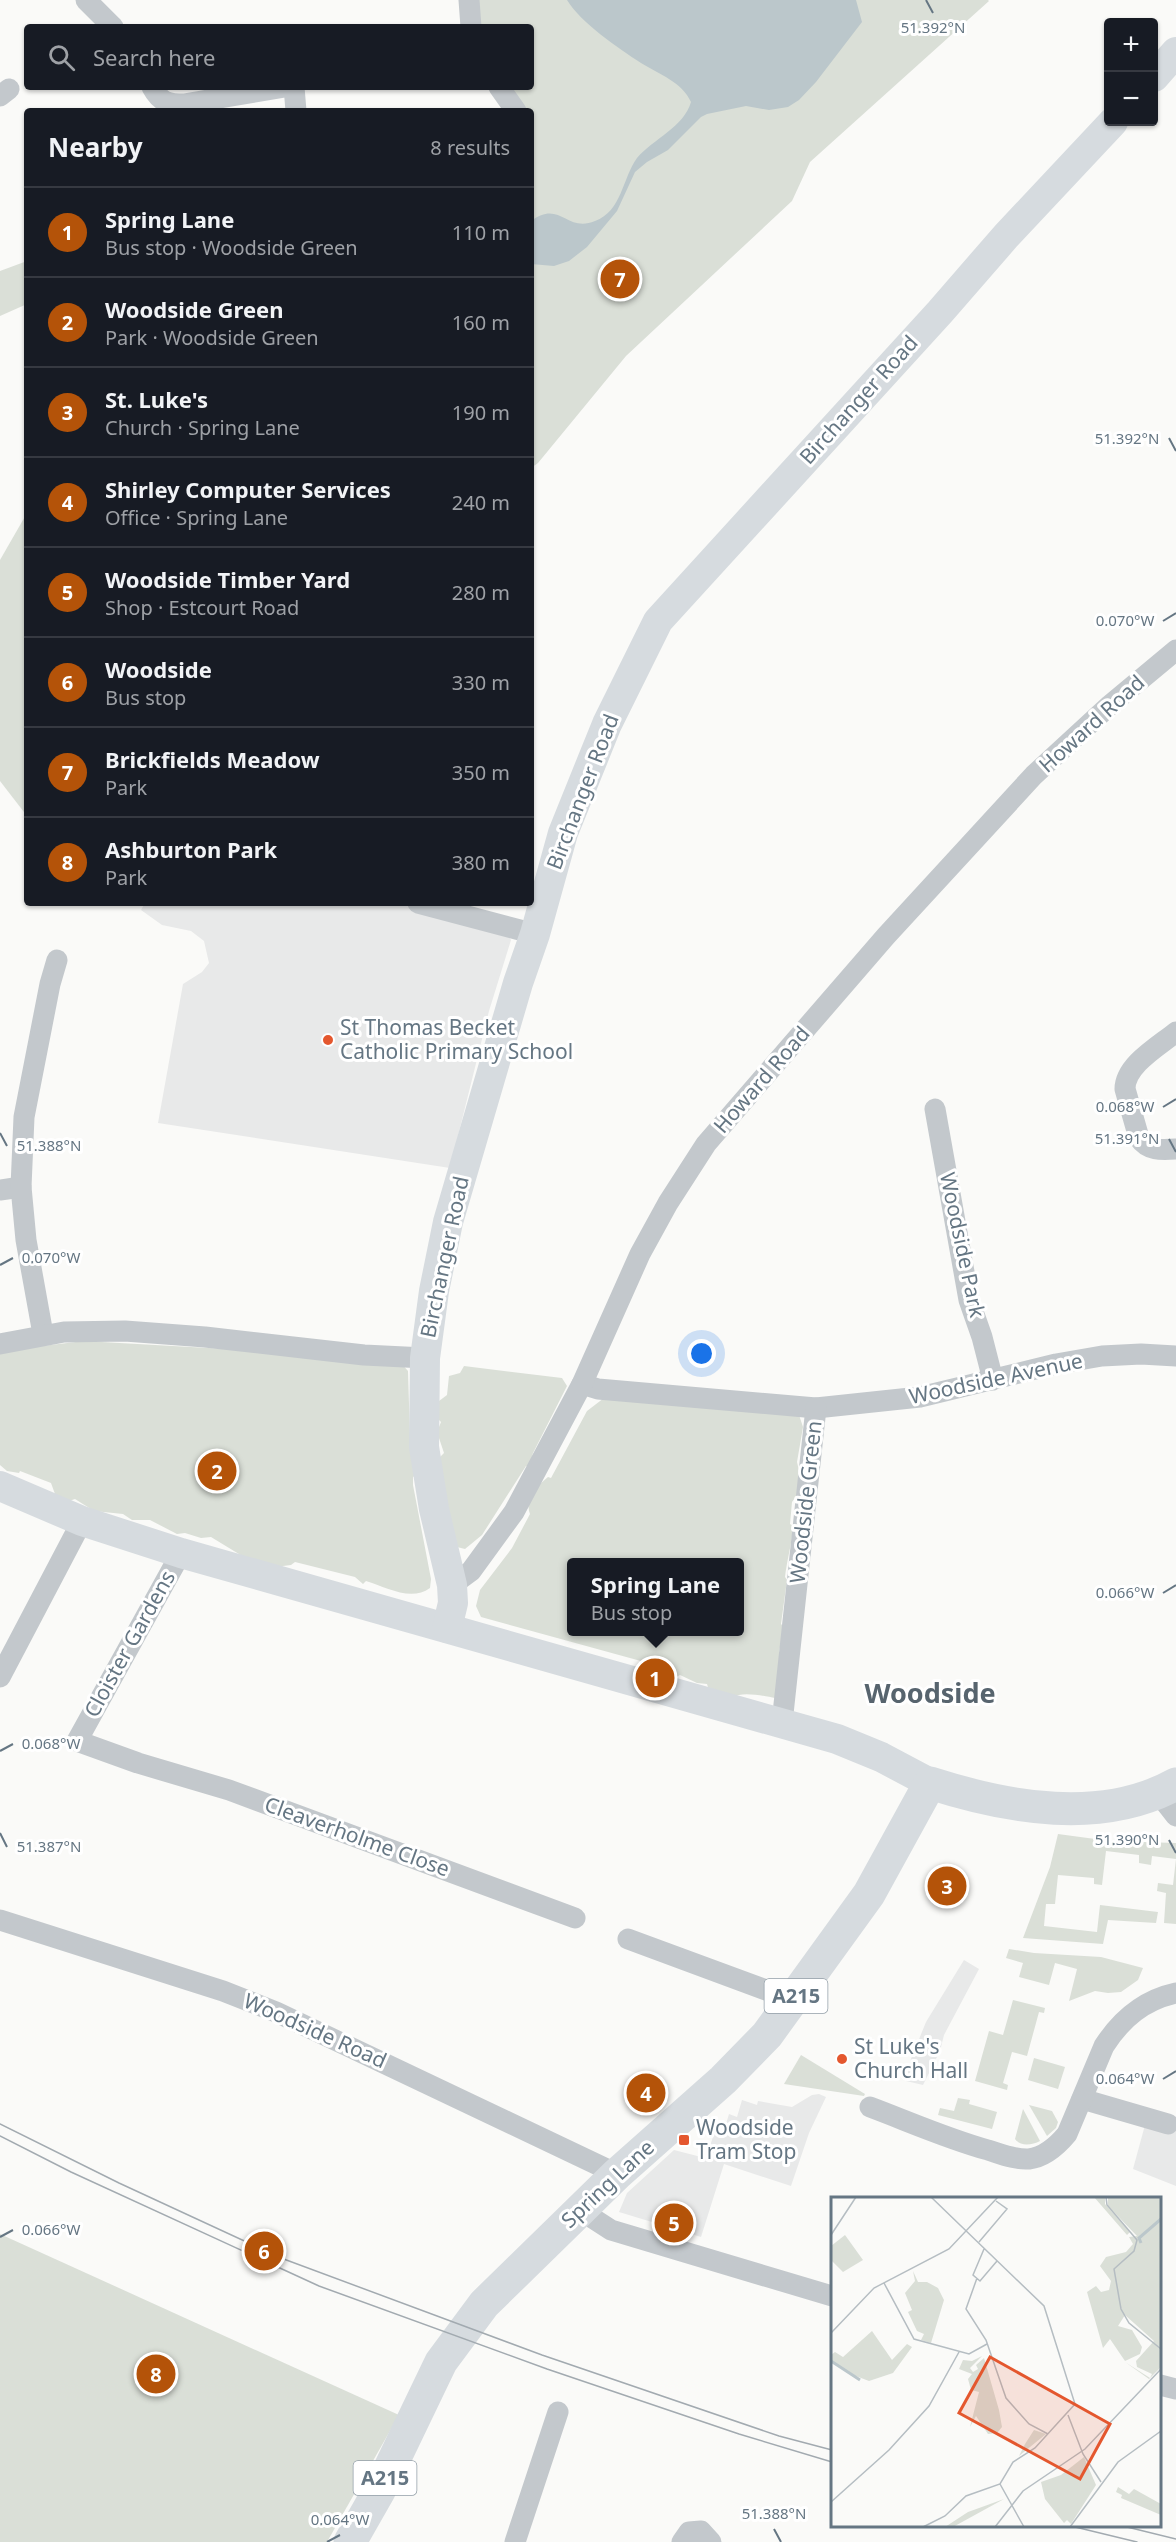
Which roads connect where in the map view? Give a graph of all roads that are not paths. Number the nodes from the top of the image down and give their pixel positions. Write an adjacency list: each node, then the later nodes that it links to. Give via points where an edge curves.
1 (86, 0): 3 (street)
2 (469, 0): 4 (street)
3 (110, 24)
4 (471, 24)
5 (1176, 51): 6 (street)
6 (1158, 72)
7 (154, 90): 8 (street, via 168,104 184,104)
8 (267, 90)
9 (294, 90): 11 (street)
10 (501, 90): 12 (street)
11 (296, 108)
12 (514, 108)
13 (1109, 126): 16 (street, Birchanger Road, via 658,621 607,724 579,793)
14 (1176, 650): 28 (street, Howard Road, via 1034,775 886,936 706,1144 640,1254)
15 (429, 906): 16 (street)
16 (535, 934): 26 (street, Birchanger Road, via 448,1222)
17 (57, 960): 21 (street, via 24,1117)
18 (1176, 1032): 20 (street, via 1132,1069 1125,1081 1139,1138 1156,1149)
19 (935, 1109): 27 (street, Woodside Park, via 969,1300)
20 (1176, 1149)
21 (21, 1187): 22 (street); 23 (street, via 26,1240)
22 (0, 1190)
23 (44, 1334): 24 (street); 26 (street, via 87,1330 205,1336 364,1355)
24 (0, 1344)
25 (1176, 1356): 27 (street, Woodside Avenue, via 1102,1356)
26 (425, 1358): 33 (street, Birchanger Road, via 424,1447)
27 (993, 1380): 29 (street, Woodside Avenue, via 920,1397)
28 (582, 1384): 29 (street, Woodside Green, via 598,1389); 33 (street, Howard Road, via 514,1512 471,1571)
29 (816, 1408): 36 (street, Woodside Green)
30 (0, 1485): 31 (street)
31 (82, 1521): 32 (street); 35 (street)
32 (181, 1552): 34 (street); 37 (street, Cloister Gardens, via 76,1741)
33 (452, 1585): 34 (street, Birchanger Road, via 453,1603)
34 (447, 1628): 36 (street)
35 (0, 1677)
36 (782, 1723): 38 (street, via 858,1747)
37 (138, 1763): 40 (street, Cleaverholme Close, via 229,1790)
38 (930, 1783): 39 (main road, via 996,1799 1084,1809); 44 (main road, Spring Lane / A215, via 869,1894)
39 (1170, 1797)
40 (575, 1918)
41 (0, 1920): 48 (street, Woodside Road, via 223,1991 276,2012)
42 (628, 1938): 44 (street)
43 (1176, 1993): 45 (street, via 1150,2000 1121,2023 1104,2046)
44 (794, 2000): 48 (main road, Spring Lane / A215, via 767,2035 723,2080)
45 (1082, 2099): 46 (street, via 1059,2144 1029,2159 940,2136); 47 (street)
46 (870, 2107)
47 (1168, 2124)
48 (617, 2174): 49 (main road, Spring Lane / A215)
49 (583, 2208): 50 (street, via 611,2230); 54 (main road, Spring Lane / A215, via 488,2298 441,2362)
50 (831, 2296)
51 (1161, 2385): 52 (street)
52 (1176, 2389)
53 (558, 2412): 55 (street)
54 (350, 2542)
55 (514, 2542)
56 (682, 2542): 57 (street, via 689,2532 701,2531)
57 (711, 2542)

